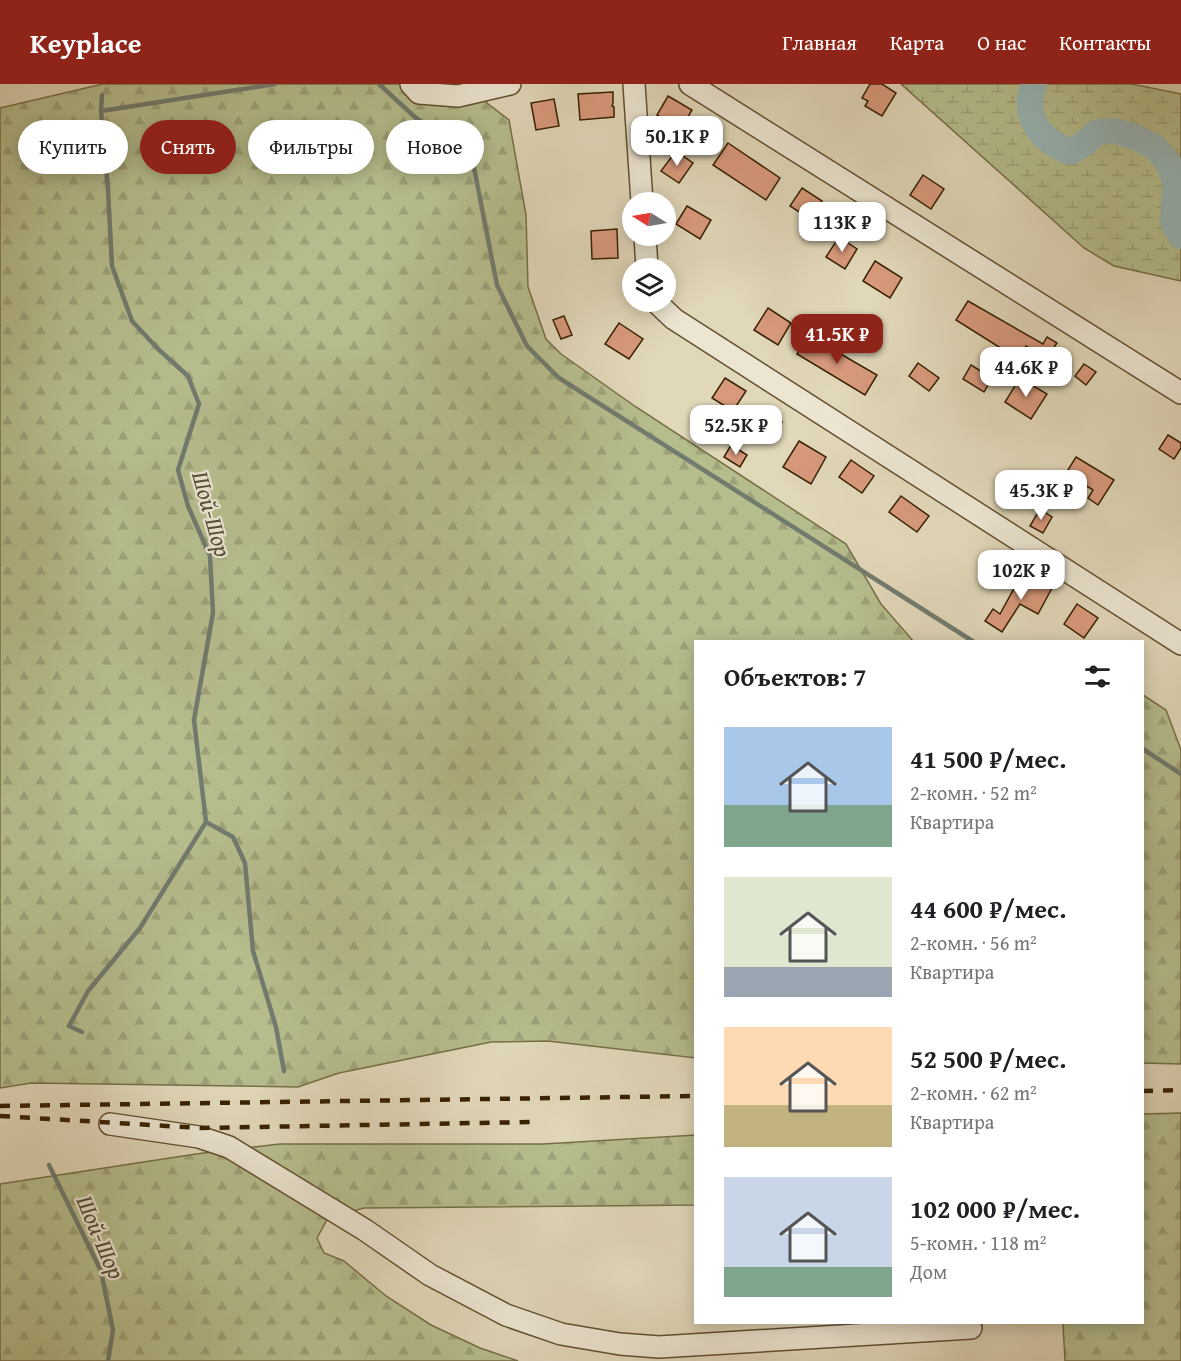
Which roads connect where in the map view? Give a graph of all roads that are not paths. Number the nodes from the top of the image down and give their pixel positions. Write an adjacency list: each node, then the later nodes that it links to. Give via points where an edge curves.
1 (411, 84): 2 (street, via 419,93 458,96)
2 (510, 84)
3 (634, 84): 5 (street)
4 (690, 84): 7 (street)
5 (641, 192)
6 (667, 312): 8 (street)
7 (1181, 393)
8 (1181, 644)
9 (110, 1124): 10 (street, via 199,1137 229,1147 338,1212 454,1289 506,1315 561,1334 659,1347)
10 (971, 1329)

